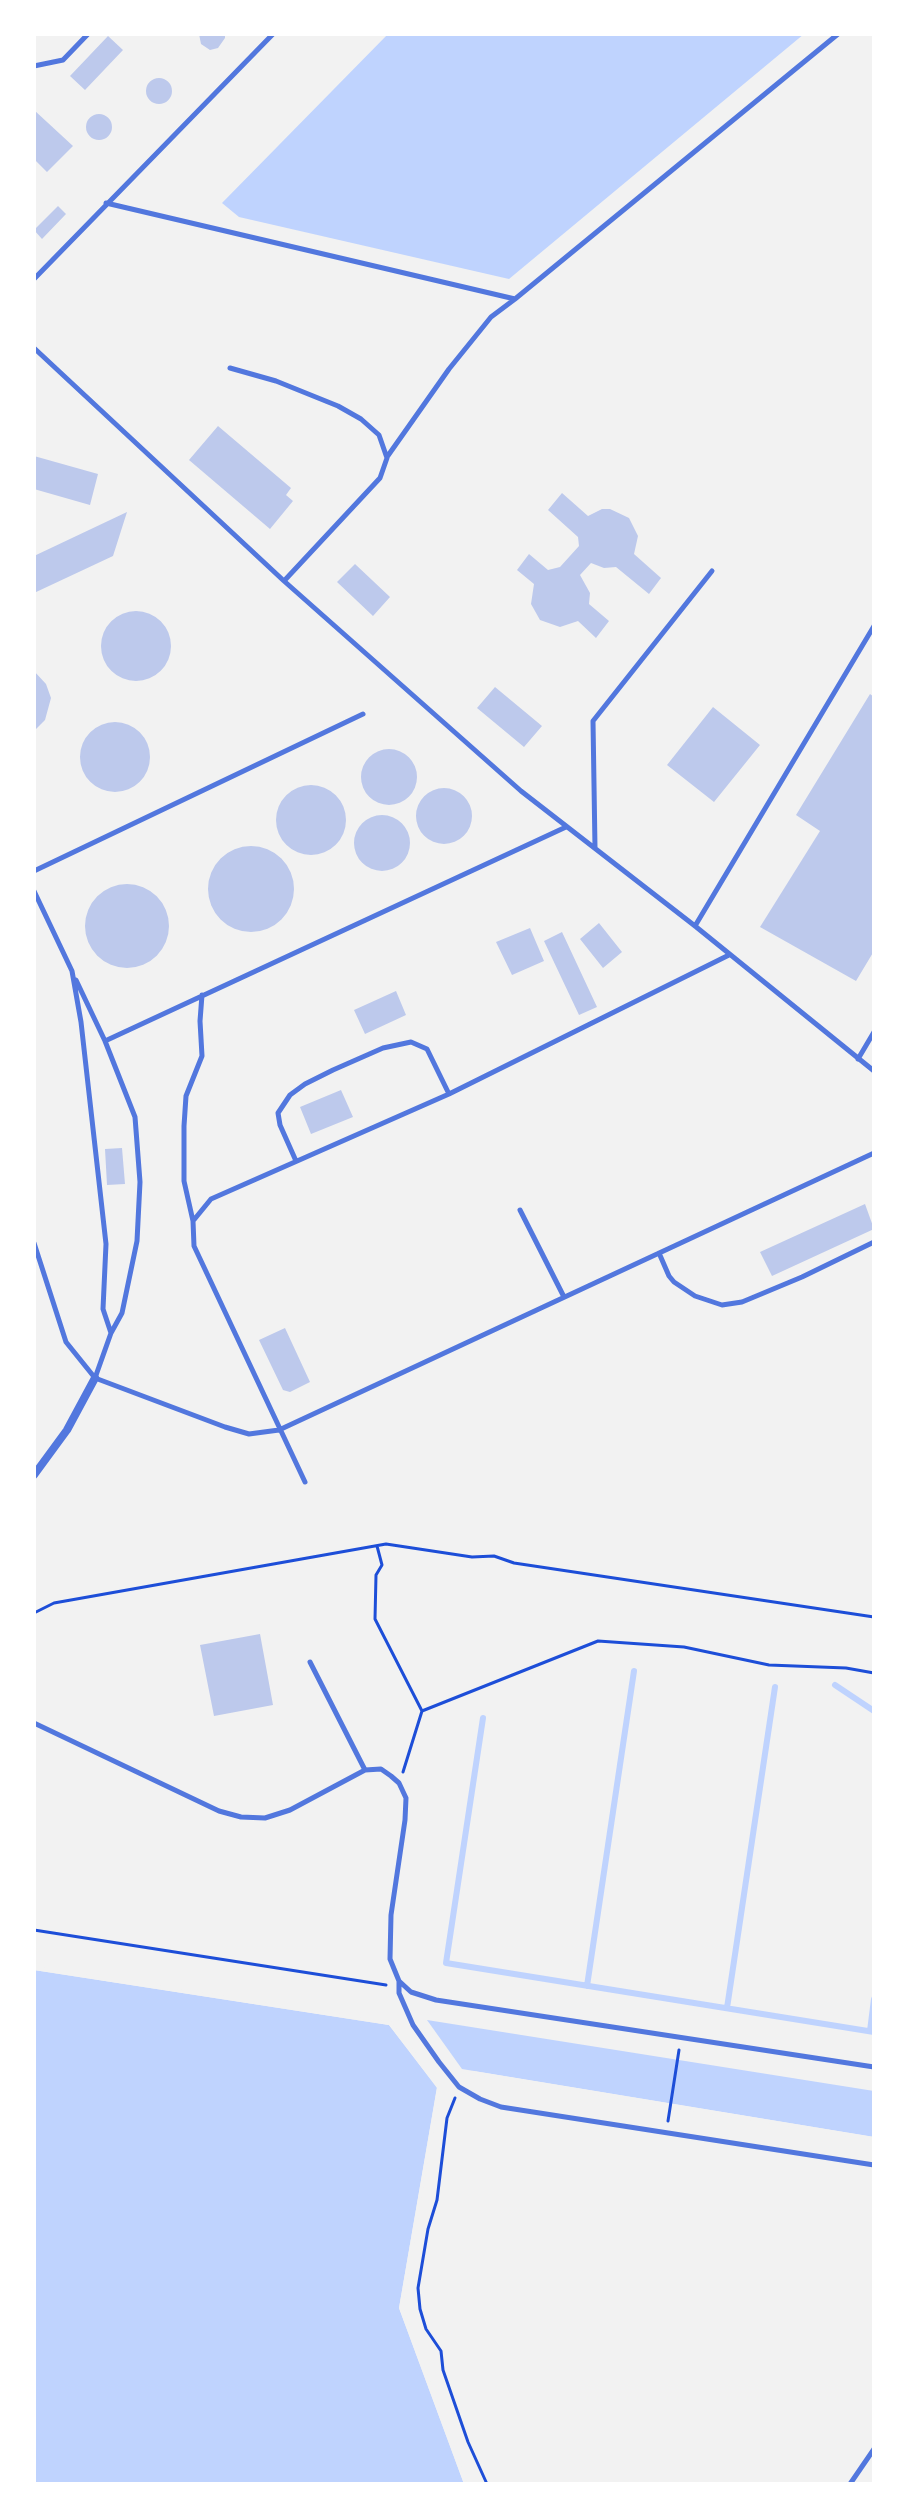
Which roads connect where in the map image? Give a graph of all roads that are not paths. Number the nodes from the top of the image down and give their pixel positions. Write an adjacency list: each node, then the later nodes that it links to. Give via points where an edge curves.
1 (88, 34): 4 (lane, via 63,60)
2 (273, 34): 5 (lane)
3 (838, 34): 7 (lane)
4 (34, 66)
5 (106, 203): 6 (lane); 7 (lane)
6 (34, 279)
7 (515, 299): 10 (lane, via 491,317 449,369)
8 (34, 348): 12 (lane)
9 (230, 368): 10 (lane, via 276,381 361,419 379,435)
10 (387, 458): 12 (lane, via 380,478)
11 (712, 571): 16 (lane, via 593,721)
12 (284, 581): 15 (lane)
13 (874, 626): 19 (lane)
14 (363, 714): 17 (lane)
15 (566, 827): 16 (lane); 22 (lane)
16 (595, 849): 19 (lane)
17 (34, 871)
18 (34, 891): 21 (lane)
19 (695, 926): 20 (lane)
20 (729, 955): 25 (lane); 27 (lane)
21 (72, 971): 24 (lane); 36 (lane, via 106,1244 103,1309)
22 (202, 995): 24 (lane); 31 (lane, via 202,1056 184,1110 183,1171)
23 (874, 1032): 25 (lane)
24 (105, 1041): 36 (lane, via 135,1117 140,1197 122,1313)
25 (858, 1059): 26 (lane)
26 (874, 1071)
27 (449, 1094): 29 (lane); 29 (lane, via 427,1049 411,1042 383,1048 305,1084 282,1104 280,1125)
28 (874, 1153): 34 (lane)
29 (296, 1161): 31 (lane, via 211,1199)
30 (520, 1210): 35 (lane)
31 (193, 1221): 38 (lane, via 194,1246)
32 (874, 1242): 34 (lane, via 742,1302 722,1305 674,1282)
33 (34, 1243): 37 (lane, via 66,1342)
34 (659, 1253): 35 (lane)
35 (564, 1297): 38 (lane)
36 (111, 1333): 37 (lane)
37 (95, 1378): 38 (lane, via 249,1434); 39 (street)
38 (279, 1430): 40 (lane)
39 (34, 1475)
40 (305, 1482)
41 (310, 1662): 43 (lane)
42 (34, 1723): 43 (lane, via 241,1817 265,1818 290,1810)
43 (365, 1770): 44 (lane, via 381,1769 399,1783 406,1798 391,1915 390,1959)
44 (399, 1981): 45 (lane, via 411,1992 436,2000); 46 (lane, via 413,2025 459,2087 480,2099 501,2107)
45 (874, 2067)
46 (874, 2165)
47 (874, 2449): 48 (lane)
48 (850, 2484)

